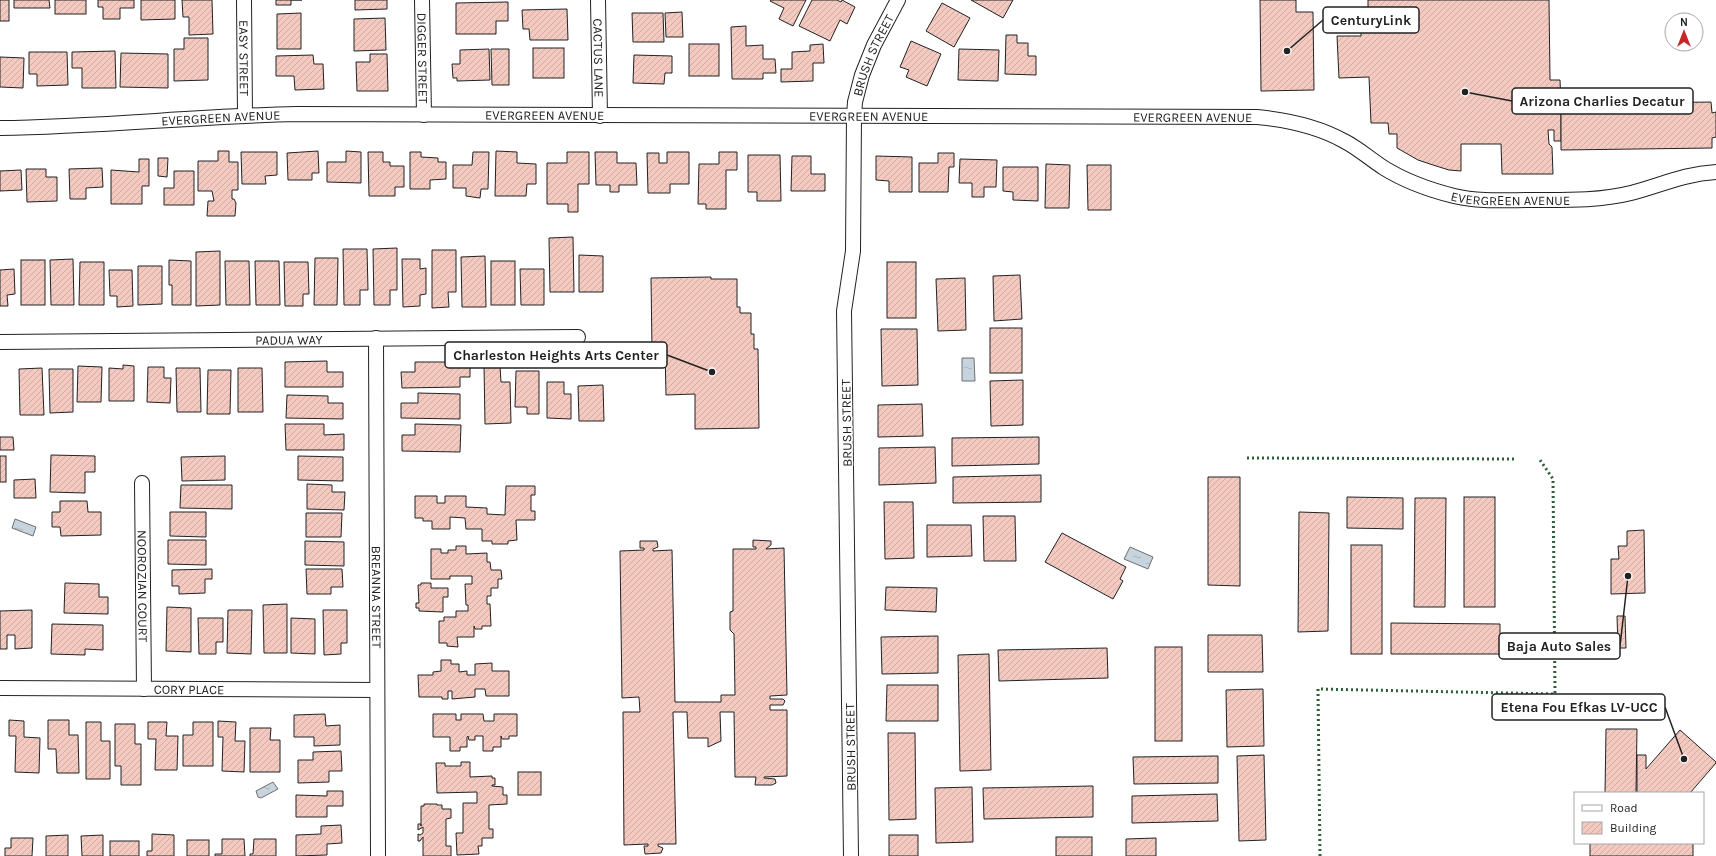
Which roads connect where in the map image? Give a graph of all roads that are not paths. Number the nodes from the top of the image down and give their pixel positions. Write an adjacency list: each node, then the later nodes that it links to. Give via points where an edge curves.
1 (244, 0): 5 (street, EASY STREET)
2 (422, 0): 6 (street, DIGGER STREET)
3 (598, 0): 7 (street, CACTUS LANE)
4 (898, 0): 8 (street, BRUSH STREET, via 874,45 862,75)
5 (245, 115): 6 (street, EVERGREEN AVENUE); 9 (street, EVERGREEN AVENUE, via 80,126)
6 (424, 115): 7 (street, EVERGREEN AVENUE)
7 (600, 116): 8 (street, EVERGREEN AVENUE)
8 (854, 116): 10 (street, EVERGREEN AVENUE, via 1276,119 1306,125 1328,133 1359,149 1384,168 1427,188 1454,196 1483,200 1579,200 1619,196 1690,174); 19 (street, BRUSH STREET, via 853,251 844,311)
9 (0, 128)
10 (1716, 172)
11 (578, 337): 12 (street, PADUA WAY)
12 (376, 338): 13 (street, PADUA WAY); 17 (street, BREANNA STREET)
13 (0, 342)
14 (142, 483): 16 (street, NOOROZIAN COURT)
15 (0, 688): 16 (street, CORY PLACE)
16 (144, 689): 17 (street, CORY PLACE)
17 (377, 690): 18 (street, BREANNA STREET)
18 (378, 856)
19 (852, 856)

